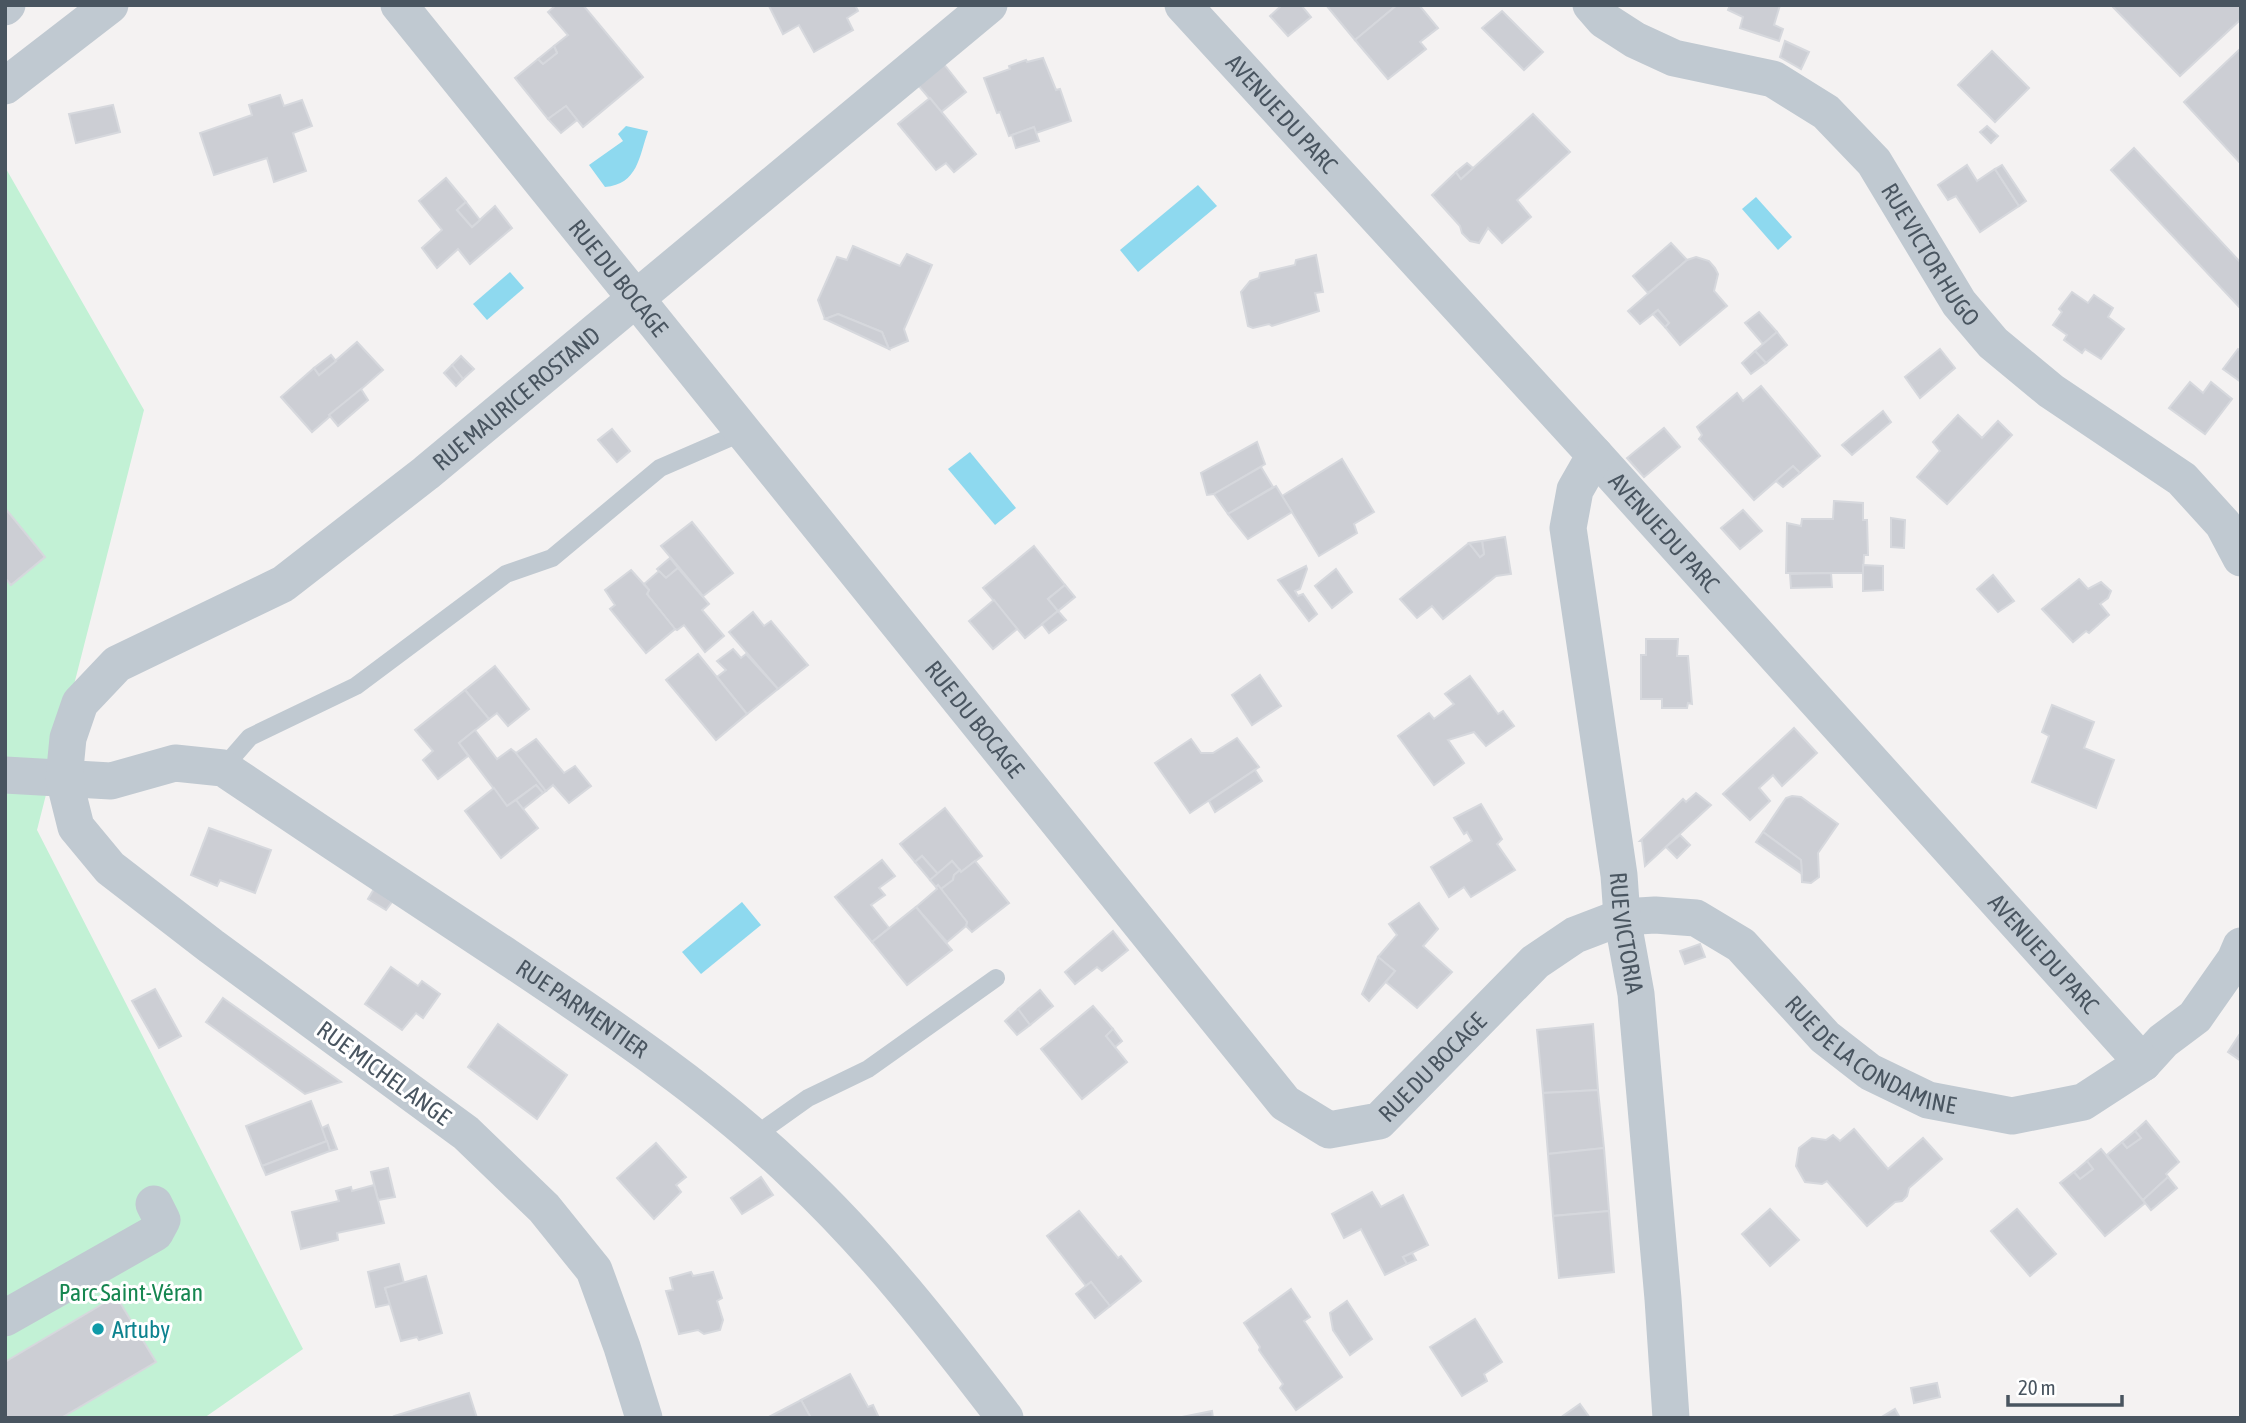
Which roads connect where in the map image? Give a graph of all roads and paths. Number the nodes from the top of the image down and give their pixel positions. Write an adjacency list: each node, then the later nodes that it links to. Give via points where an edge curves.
1 (110, 5): 6 (street)
2 (399, 5): 7 (street, RUE DU BOCAGE)
3 (989, 5): 7 (street, RUE MAURICE ROSTAND)
4 (1183, 5): 9 (street, AVENUE DU PARC)
5 (1591, 5): 10 (street, RUE VICTOR HUGO, via 1604,20 1635,40 1674,58 1773,79 1826,112 1874,162 1959,303 1993,343 2050,391 2182,479 2223,524)
6 (5, 86)
7 (636, 300): 8 (street, RUE DU BOCAGE); 13 (street, RUE MAURICE ROSTAND, via 283,584 117,664 80,704 68,738)
8 (743, 432): 11 (lane, via 660,468 552,558 506,574 356,686 250,737); 14 (street, RUE DU BOCAGE, via 1285,1103 1329,1130 1379,1121 1535,962 1575,935)
9 (1595, 455): 14 (street, RUE VICTORIA, via 1575,490 1568,528); 17 (street, AVENUE DU PARC)
10 (2241, 558)
11 (222, 768): 13 (street, RUE PARMENTIER, via 175,763 111,781); 18 (street, RUE PARMENTIER, via 634,1042)
12 (5, 775): 13 (street, RUE PARMENTIER)
13 (64, 779): 21 (street, RUE MICHEL ANGE, via 76,827 110,869 466,1133 544,1208 594,1270)
14 (1622, 918): 17 (street, RUE DE LA CONDAMINE, via 1696,918 1741,945 1825,1037 1870,1072 1928,1100 2012,1116 2083,1102); 23 (street, RUE VICTORIA, via 1636,993)
15 (2241, 946): 17 (street, via 2195,1017)
16 (996, 978): 18 (lane, via 868,1069 808,1098)
17 (2143, 1063)
18 (753, 1137): 22 (street, RUE PARMENTIER, via 796,1174 869,1250)
19 (155, 1204): 20 (street, via 162,1220 155,1233)
20 (5, 1318)
21 (644, 1418)
22 (1005, 1418)
23 (1671, 1418)

